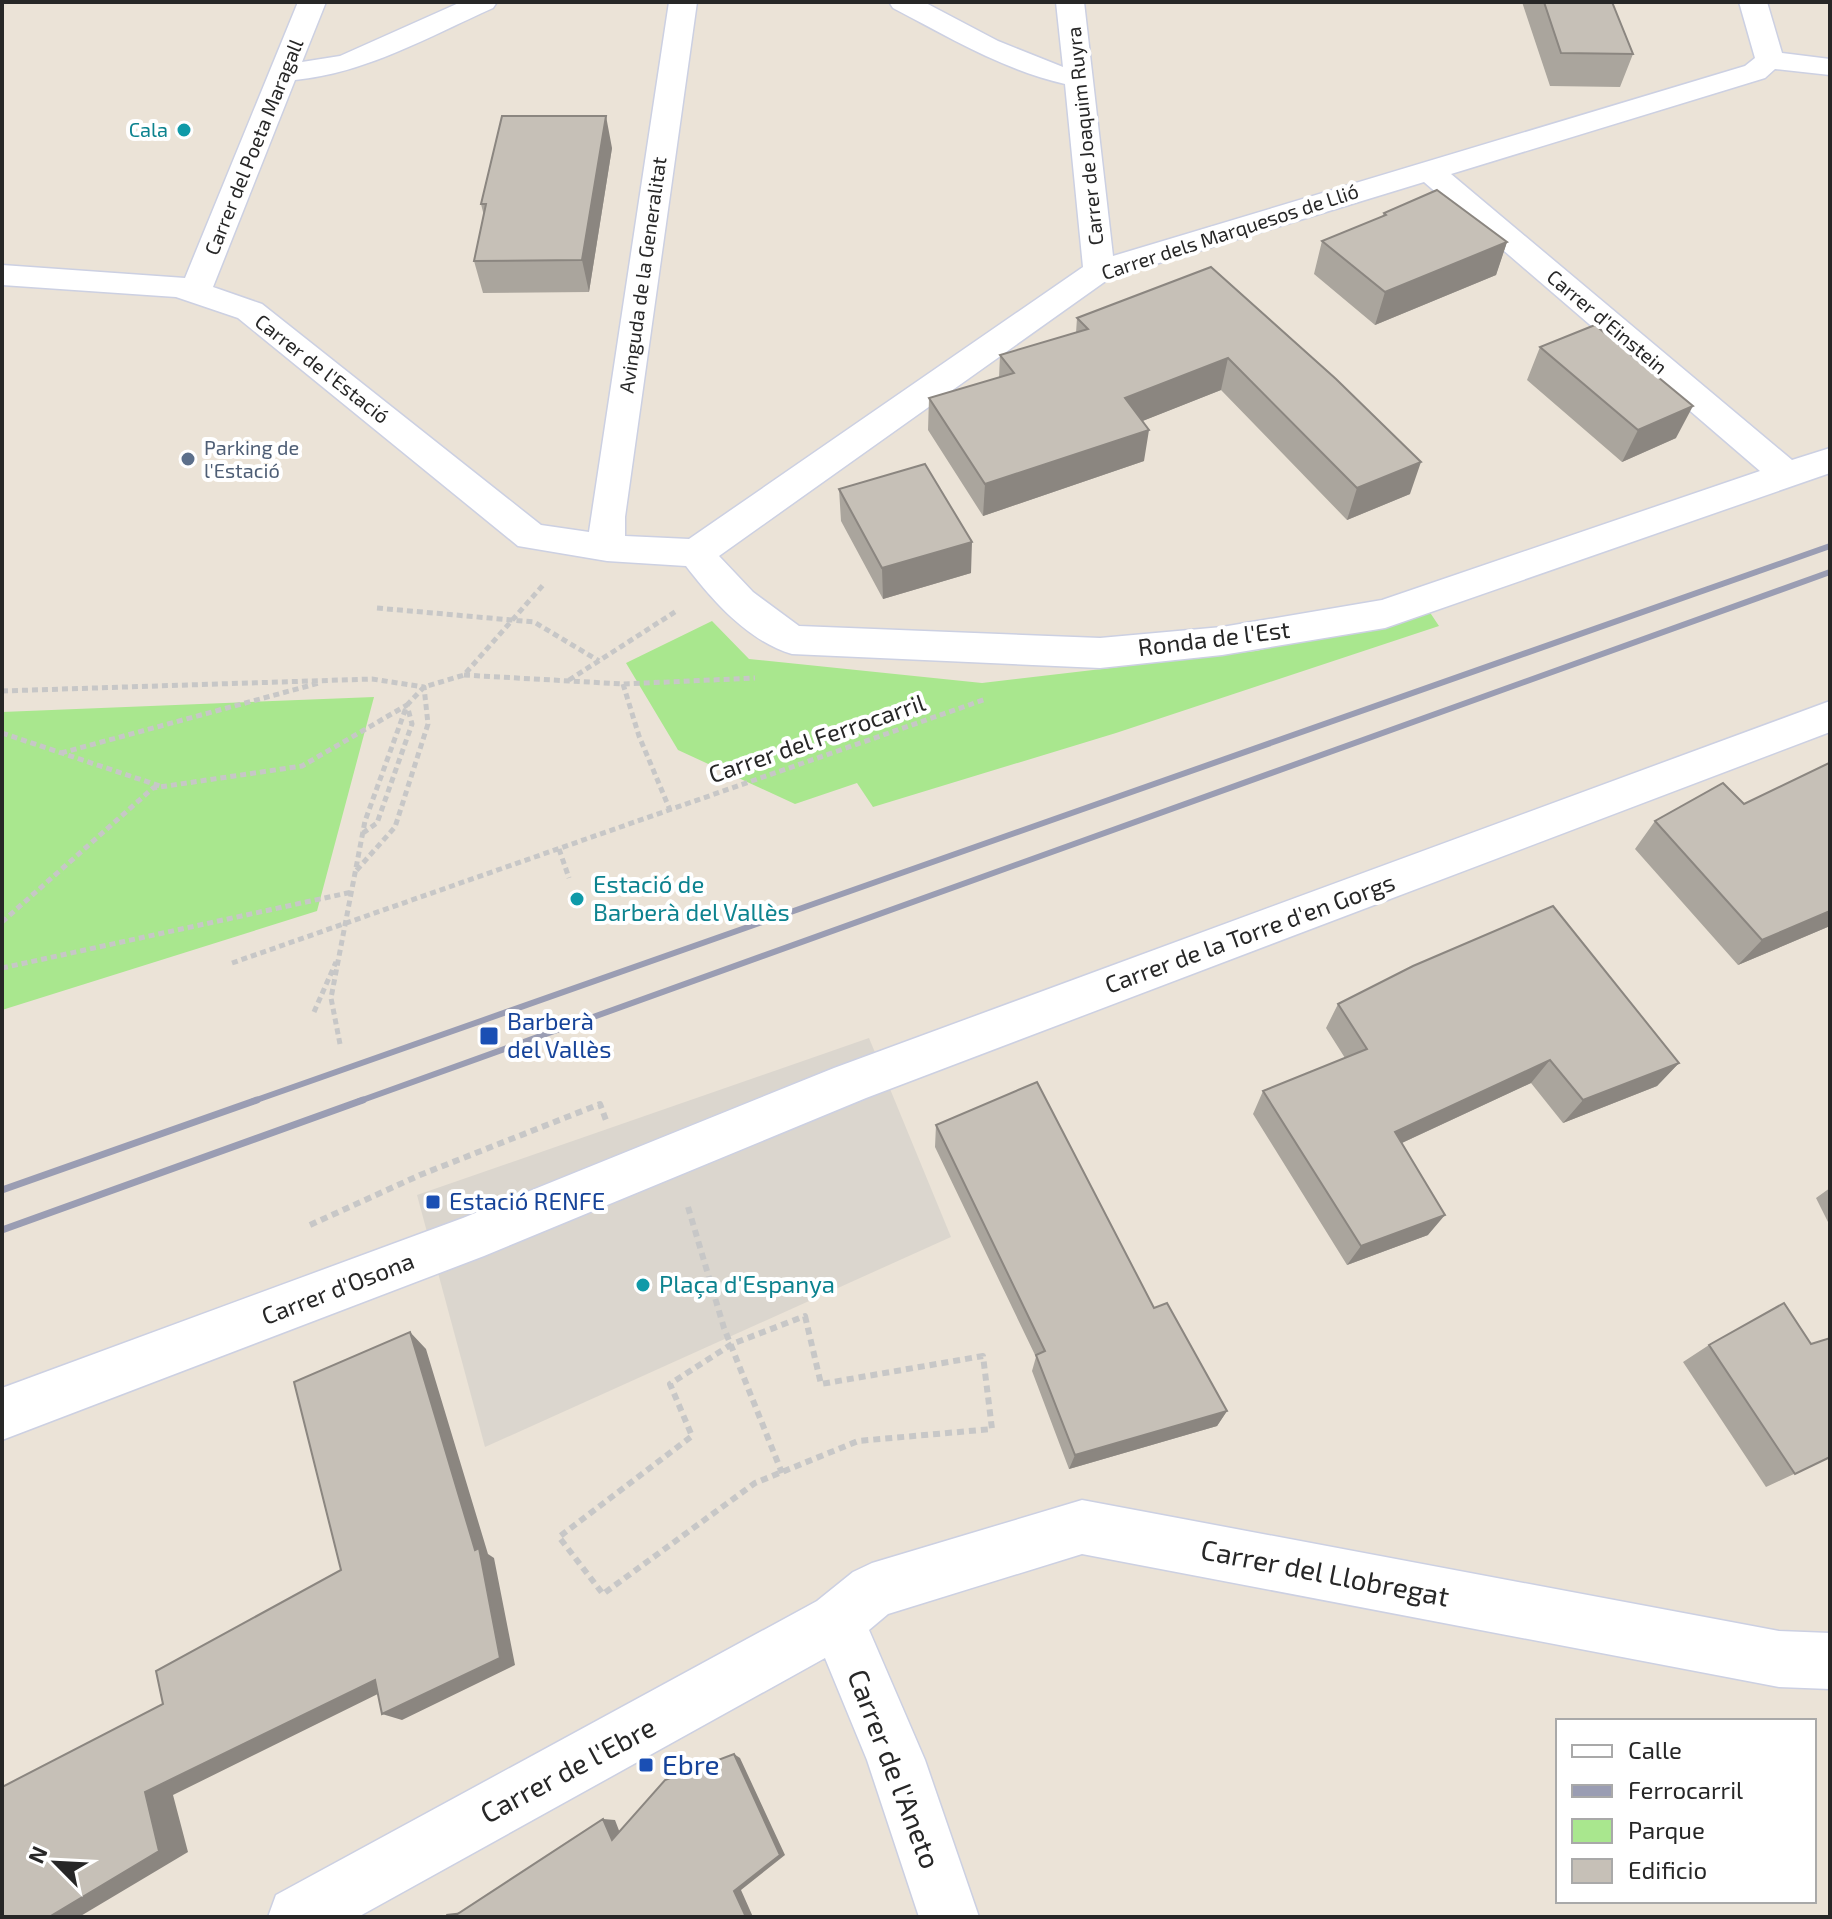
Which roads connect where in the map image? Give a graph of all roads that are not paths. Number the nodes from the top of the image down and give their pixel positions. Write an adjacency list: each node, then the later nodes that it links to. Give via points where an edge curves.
1 (312, 2): 9 (street, Carrer del Poeta Maragall)
2 (483, 2): 9 (street, via 350,62)
3 (683, 2): 17 (street, Avinguda de la Generalitat, via 607,517)
4 (903, 2): 10 (street, via 1017,61)
5 (1070, 2): 10 (street, Carrer de Joaquim Ruyra)
6 (1753, 2): 7 (street)
7 (1769, 60): 8 (street); 11 (street, Carrer dels Marquesos de Llió, via 1755,72)
8 (1830, 67)
9 (284, 72): 14 (street, Carrer del Poeta Maragall)
10 (1079, 79): 12 (street, Carrer de Joaquim Ruyra)
11 (1428, 170): 12 (street, Carrer dels Marquesos de Llió); 16 (street, Carrer d'Einstein)
12 (1099, 271): 18 (street, Carrer dels Marquesos de Llió)
13 (2, 275): 14 (street, Carrer de l'Estació)
14 (195, 292): 17 (street, Carrer de l'Estació, via 250,311 531,537)
15 (1830, 460): 16 (street, Ronda de l'Est)
16 (1786, 474): 18 (street, Ronda de l'Est, via 1385,614 1222,641 1100,653 792,640 721,586)
17 (607, 548): 18 (street)
18 (696, 553)
19 (1830, 716): 20 (street, Carrer de la Torre d'en Gorgs, via 850,1083)
20 (678, 1175): 21 (street, Carrer d'Osona, via 467,1240)
21 (2, 1414)
22 (837, 1621): 23 (street, Carrer del Llobregat, via 872,1591 1082,1527 1779,1659); 24 (street, Carrer de l'Ebre); 25 (street, Carrer de l'Aneto, via 896,1760)
23 (1830, 1661)
24 (298, 1917)
25 (949, 1917)

